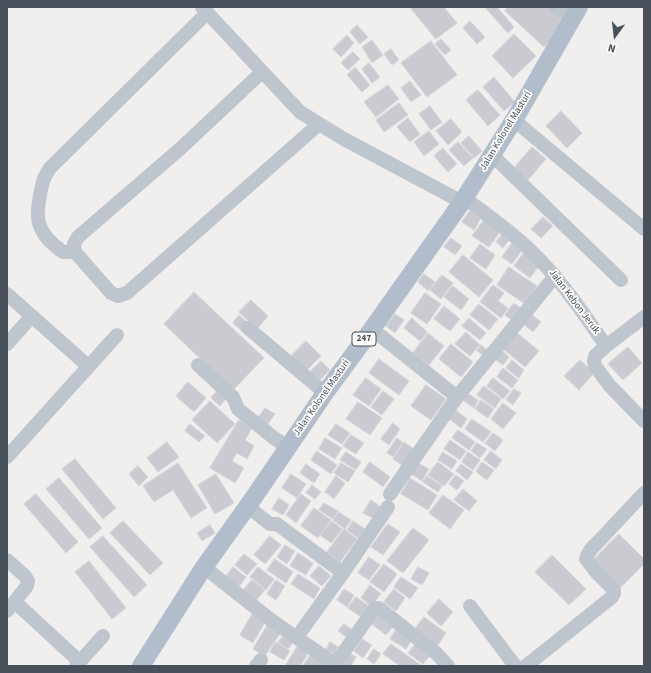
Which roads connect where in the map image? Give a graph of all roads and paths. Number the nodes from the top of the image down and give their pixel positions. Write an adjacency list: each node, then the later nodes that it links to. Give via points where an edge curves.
1 (555, 7): 3 (street)
2 (204, 10): 4 (street, Jalan Kebon Jeruk); 10 (street, via 50,168 43,182 38,223 55,246 63,252)
3 (576, 13): 5 (main road, Jalan Kolonel Masturi / 247)
4 (262, 72): 6 (street, Jalan Kebon Jeruk, via 300,112); 10 (street, via 181,148 78,237 74,244)
5 (514, 120): 7 (main road, Jalan Kolonel Masturi / 247); 9 (street)
6 (319, 124): 8 (street, Jalan Kebon Jeruk, via 378,158); 10 (street, via 127,293 118,296 111,293)
7 (492, 155): 8 (main road, Jalan Kolonel Masturi / 247); 12 (street)
8 (464, 200): 11 (street, Jalan Kebon Jeruk, via 515,236); 17 (main road, Jalan Kolonel Masturi / 247)
9 (644, 229)
10 (75, 252)
11 (555, 276): 20 (street, Jalan Kebon Jeruk); 24 (street)
12 (621, 280)
13 (7, 294): 14 (street)
14 (32, 316): 19 (street); 22 (street)
15 (644, 317): 20 (street)
16 (248, 328): 23 (street)
17 (372, 329): 23 (main road, Jalan Kolonel Masturi / 247); 24 (street)
18 (117, 335): 22 (street)
19 (7, 344)
20 (606, 346): 25 (street, via 595,356 595,366 610,386)
21 (198, 365): 26 (street, via 233,397 238,409)
22 (88, 366): 27 (street)
23 (325, 393): 26 (main road, Jalan Kolonel Masturi / 247)
24 (457, 397): 32 (street)
25 (644, 421)
26 (288, 447): 29 (main road, Jalan Kolonel Masturi / 247)
27 (7, 457)
28 (644, 493): 41 (street, via 592,547 586,559 614,590 612,597)
29 (249, 503): 31 (main road, Jalan Kolonel Masturi / 247); 32 (street, via 275,518 277,524)
30 (7, 560): 34 (street, via 28,581)
31 (204, 567): 38 (main road, Jalan Kolonel Masturi / 247); 39 (street)
32 (343, 573): 35 (street)
33 (470, 606): 41 (street, via 513,663)
34 (11, 607): 37 (street)
35 (302, 630)
36 (103, 636): 37 (street)
37 (78, 664)
38 (146, 664)
39 (335, 665): 40 (street, via 376,608 379,608 437,654)
40 (448, 666)
41 (525, 666)

